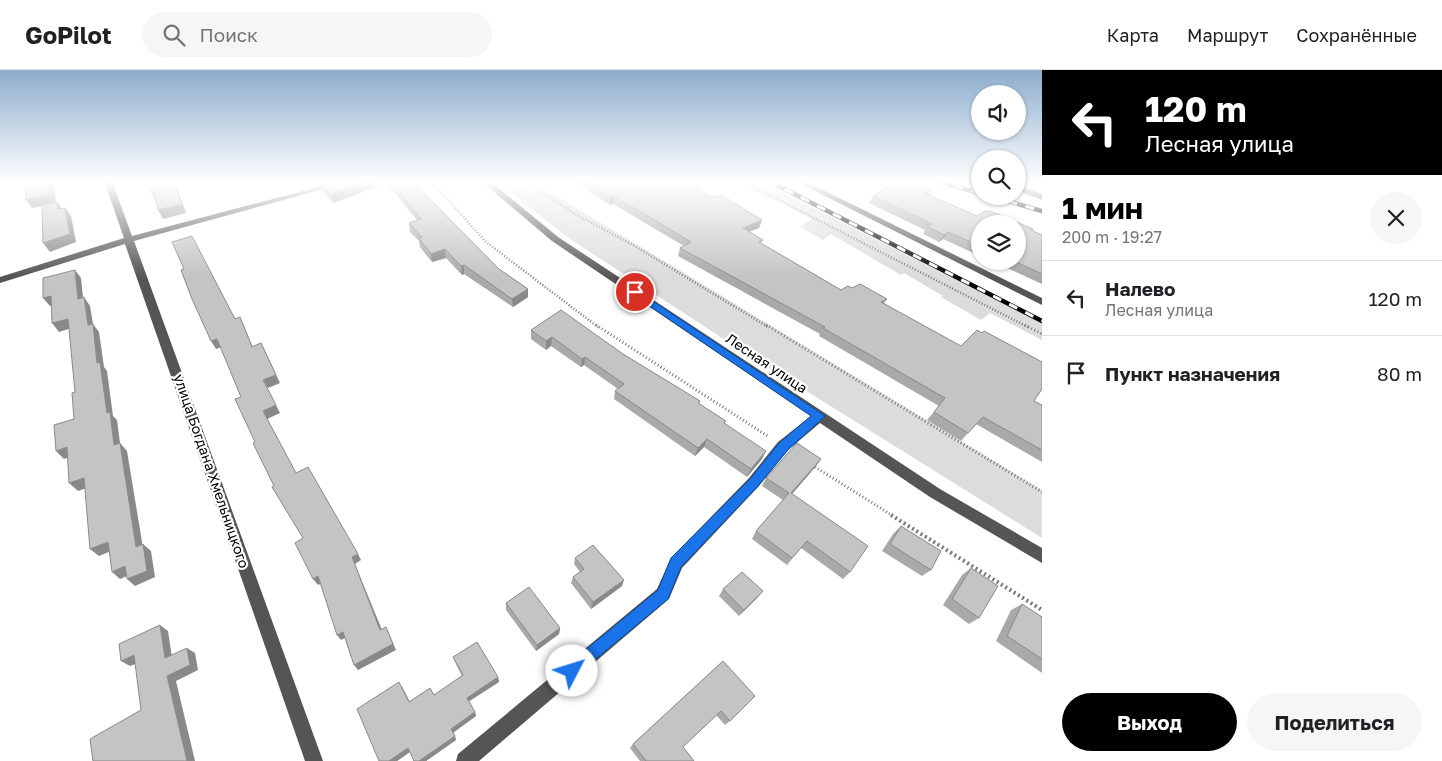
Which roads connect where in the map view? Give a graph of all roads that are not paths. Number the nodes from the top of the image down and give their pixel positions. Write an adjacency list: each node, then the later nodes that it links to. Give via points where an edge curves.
1 (120, 213): 5 (street, улица Богдана Хмельницкого)
2 (226, 213): 5 (street)
3 (524, 213): 8 (street, Лесная улица, via 555,239)
4 (863, 213): 7 (street)
5 (130, 239): 6 (street); 10 (street, улица Богдана Хмельницкого)
6 (0, 280)
7 (1042, 302)
8 (820, 416): 9 (street, Лесная улица, via 934,493); 11 (street, via 783,446 754,482 676,562 663,594)
9 (1042, 556)
10 (314, 761)
11 (466, 761)

